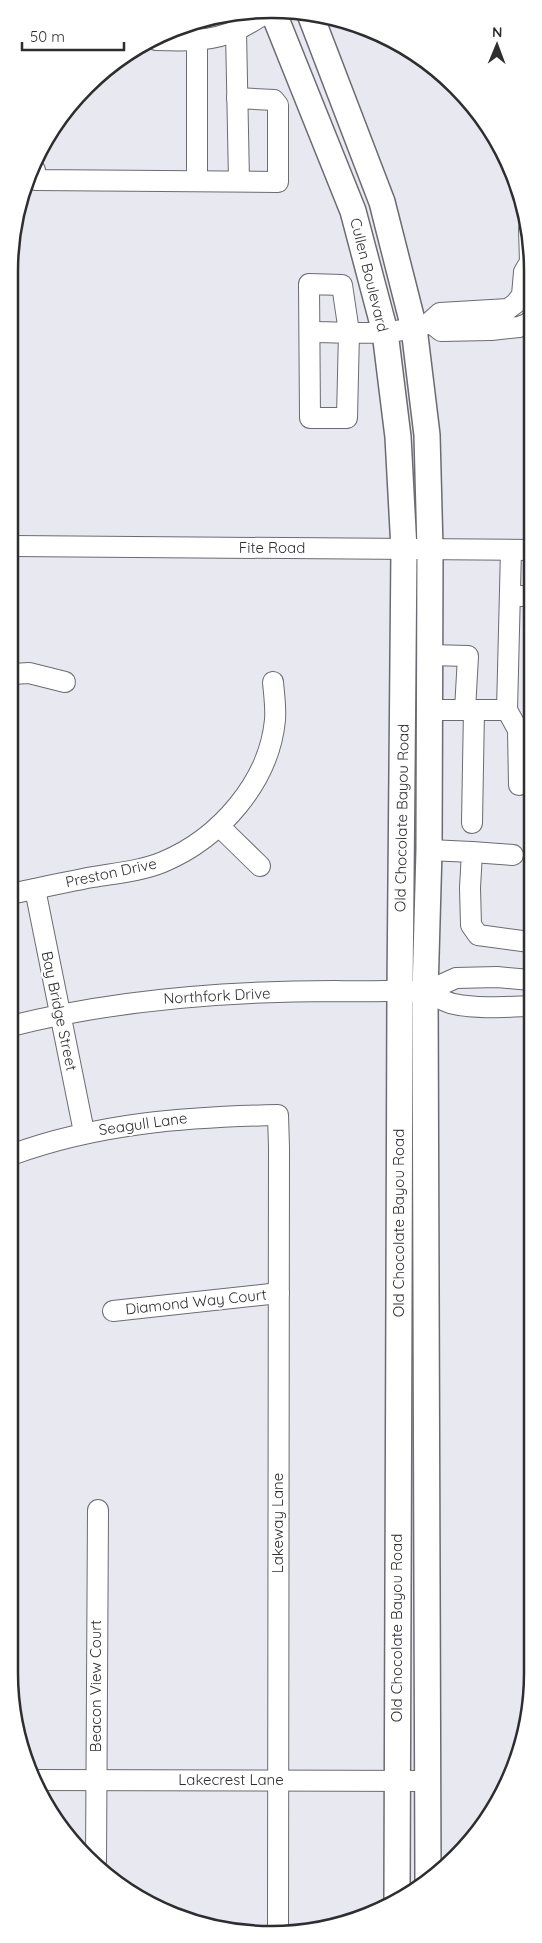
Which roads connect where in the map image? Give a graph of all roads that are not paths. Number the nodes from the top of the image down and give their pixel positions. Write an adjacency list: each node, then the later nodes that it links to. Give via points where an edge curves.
1 (258, 18): 4 (street)
2 (276, 18): 19 (main road, Cullen Boulevard, via 353,212)
3 (313, 21): 15 (main road, Cullen Boulevard, via 382,202)
4 (236, 30): 5 (street, via 213,38); 7 (street)
5 (194, 35): 6 (street); 9 (street)
6 (172, 38)
7 (237, 98): 10 (street); 10 (street, via 274,100 278,105 278,182)
8 (35, 180): 9 (street)
9 (197, 181): 10 (street)
10 (239, 181)
11 (524, 272): 12 (street)
12 (524, 298)
13 (524, 300): 14 (street)
14 (470, 321): 15 (street, via 440,313); 16 (street)
15 (422, 325): 19 (street); 22 (main road, Cullen Boulevard)
16 (524, 325)
17 (310, 332): 18 (street); 18 (street, via 309,284 342,285); 18 (street, via 310,418 347,418)
18 (349, 332): 19 (street)
19 (385, 332): 21 (main road, Cullen Boulevard, via 398,437)
20 (18, 546): 21 (street, Fite Road)
21 (404, 549): 22 (street, Fite Road); 44 (main road, Old Chocolate Bayou Road)
22 (430, 549): 23 (street, Fite Road); 26 (main road, Old Chocolate Bayou Road)
23 (521, 550): 24 (street)
24 (510, 596): 25 (street); 32 (street)
25 (524, 596)
26 (430, 655): 30 (main road, Old Chocolate Bayou Road); 31 (street, via 468,656)
27 (18, 674): 28 (street, via 29,673)
28 (65, 682)
29 (273, 682): 35 (street, Preston Drive, via 276,719 270,748 242,801)
30 (430, 710): 31 (street); 36 (main road, Old Chocolate Bayou Road)
31 (470, 710): 32 (street); 34 (street)
32 (507, 710): 33 (street, via 518,730)
33 (519, 785)
34 (472, 823)
35 (219, 826): 39 (street); 40 (street, Preston Drive, via 163,862)
36 (429, 850): 37 (street); 45 (main road, Old Chocolate Bayou Road)
37 (472, 852): 38 (street); 42 (street, via 471,925 478,935)
38 (513, 855)
39 (260, 866)
40 (35, 889): 41 (street, Preston Drive); 47 (street, Bay Bridge Street)
41 (18, 893)
42 (524, 941)
43 (524, 979): 45 (street, Northfork Drive, via 456,978)
44 (400, 992): 45 (street, Northfork Drive); 47 (street, Northfork Drive, via 180,997); 58 (main road, Old Chocolate Bayou Road)
45 (425, 992): 46 (street, Northfork Drive, via 453,1004); 59 (main road, Old Chocolate Bayou Road)
46 (524, 1006)
47 (61, 1013): 48 (street, Northfork Drive); 50 (street, Bay Bridge Street)
48 (18, 1024)
49 (278, 1115): 50 (street, Seagull Lane, via 164,1120); 52 (street, Lakeway Lane)
50 (84, 1132): 51 (street, Seagull Lane)
51 (18, 1153)
52 (279, 1293): 53 (street, Diamond Way Court); 55 (street, Lakeway Lane)
53 (113, 1311)
54 (98, 1510): 57 (street, Beacon View Court)
55 (277, 1779): 57 (street, Lakecrest Lane); 58 (street, Lakecrest Lane); 63 (street, Lakeway Lane)
56 (42, 1780): 57 (street, Lakecrest Lane)
57 (96, 1780): 60 (street, Beacon View Court)
58 (396, 1781): 59 (street, Lakecrest Lane); 62 (main road, Old Chocolate Bayou Road)
59 (428, 1781): 61 (main road, Old Chocolate Bayou Road)
60 (96, 1855)
61 (428, 1871)
62 (397, 1892)
63 (278, 1926)

